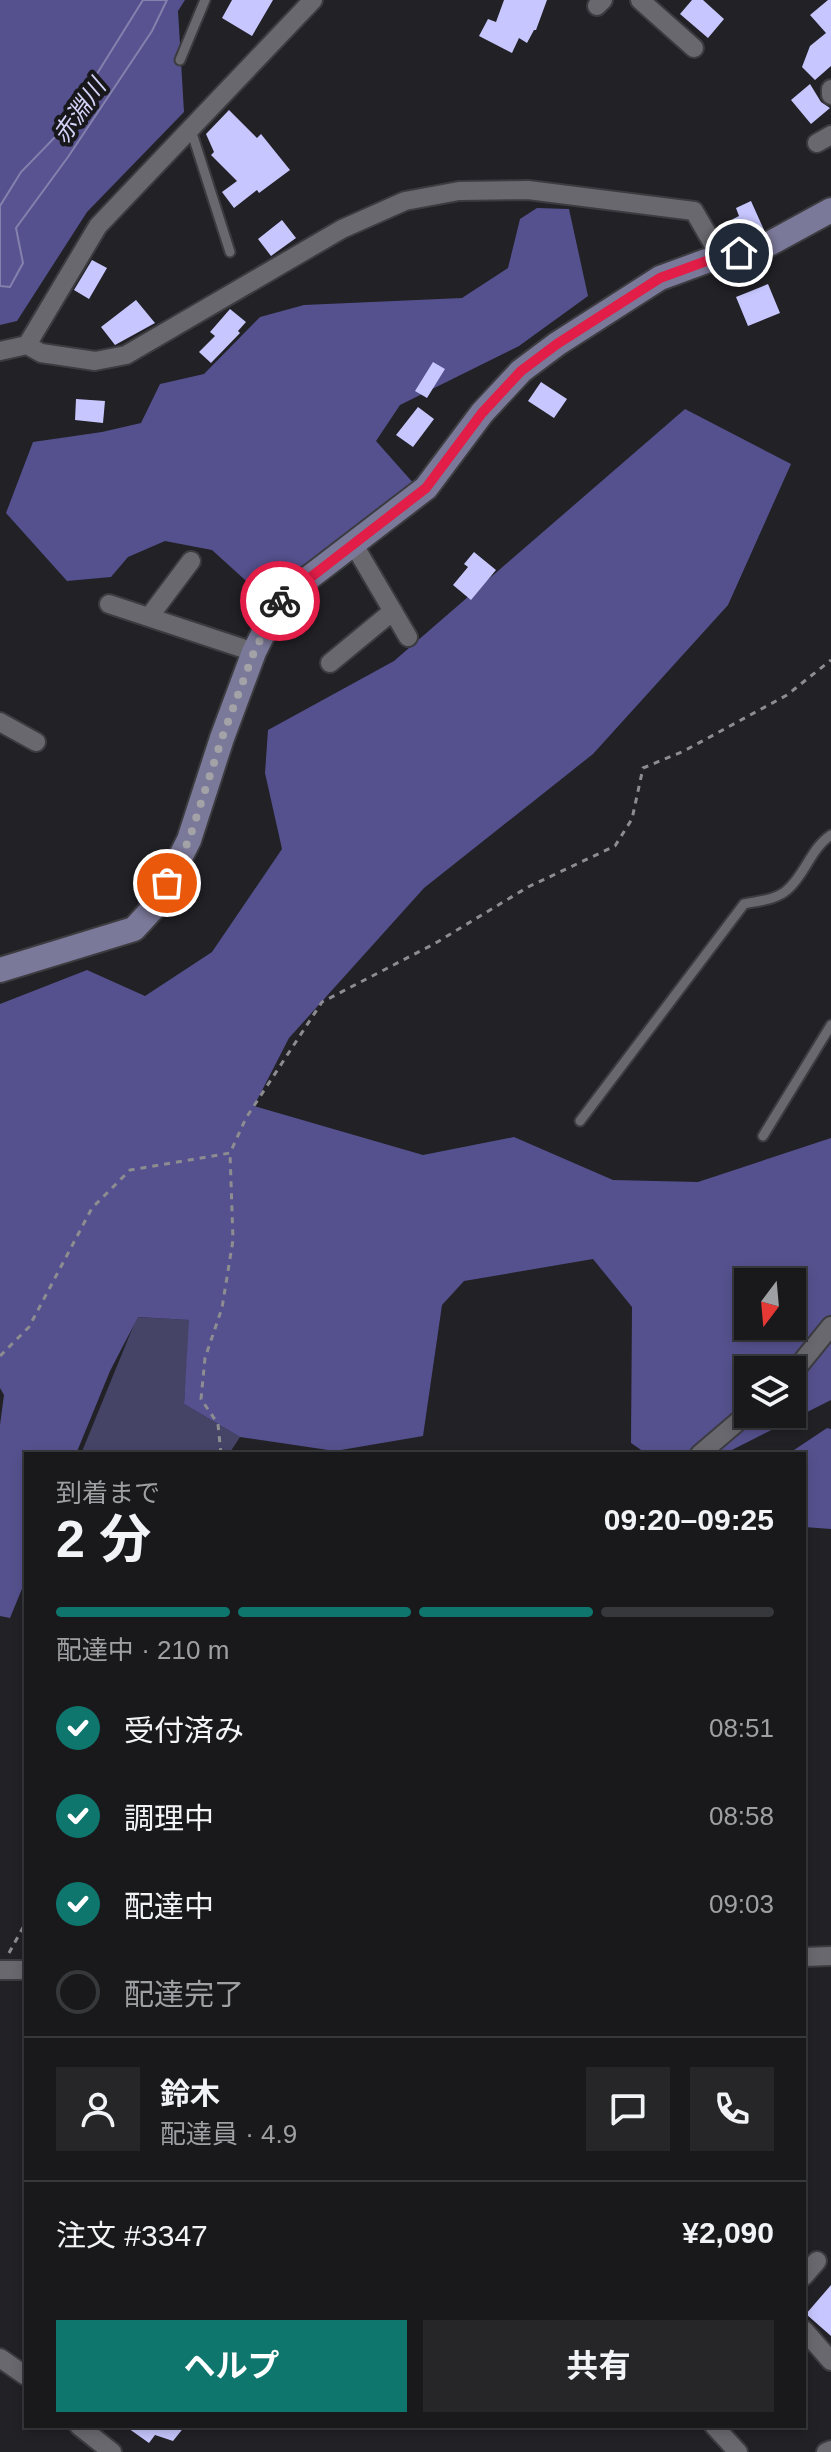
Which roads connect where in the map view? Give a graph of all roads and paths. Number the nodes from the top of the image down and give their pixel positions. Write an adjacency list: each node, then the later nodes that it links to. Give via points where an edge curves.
1 (205, 0): 5 (lane)
2 (313, 0): 8 (street)
3 (640, 0): 4 (street)
4 (694, 48)
5 (180, 60)
6 (831, 89): 7 (street)
7 (831, 95)
8 (191, 129): 10 (lane); 12 (street, via 98,226)
9 (831, 210): 11 (street, via 758,250)
10 (230, 252)
11 (720, 256): 12 (street, via 694,211 528,190 459,191 405,201 342,229 126,355 95,361 41,353); 14 (street, via 660,278 533,362 482,413 426,488)
12 (27, 345): 13 (street)
13 (0, 351)
14 (354, 545): 17 (street); 20 (street, via 280,600)
15 (191, 561): 18 (street)
16 (109, 604): 18 (street)
17 (393, 611): 19 (street); 22 (street)
18 (149, 617): 20 (street)
19 (408, 637)
20 (254, 652): 26 (street, via 189,840 156,905 134,929)
21 (831, 660): 30 (path, via 787,695 643,768 632,819 615,846 528,887 322,1002 246,1118)
22 (330, 663)
23 (0, 722): 24 (street)
24 (36, 742)
25 (831, 835): 28 (lane, via 786,891 744,904)
26 (0, 970)
27 (831, 1025): 29 (lane)
28 (580, 1121)
29 (763, 1136)
30 (230, 1153): 32 (path, via 130,1170 92,1208 29,1327); 35 (path, via 233,1240 222,1308 205,1358 201,1399 218,1424)
31 (831, 1326): 33 (street)
32 (0, 1356)
33 (806, 1357)
34 (734, 1425): 36 (street)
35 (221, 1452)
36 (702, 1452)
37 (24, 1926): 40 (path)
38 (831, 1956): 39 (street)
39 (806, 1957)
40 (0, 1970): 41 (street)
41 (24, 1970)
42 (817, 2261): 43 (street)
43 (806, 2274)
44 (806, 2332): 46 (street)
45 (0, 2358): 47 (street)
46 (831, 2361)
47 (23, 2366)
48 (82, 2428): 50 (street)
49 (716, 2428): 51 (street)
50 (112, 2452)
51 (738, 2452)

